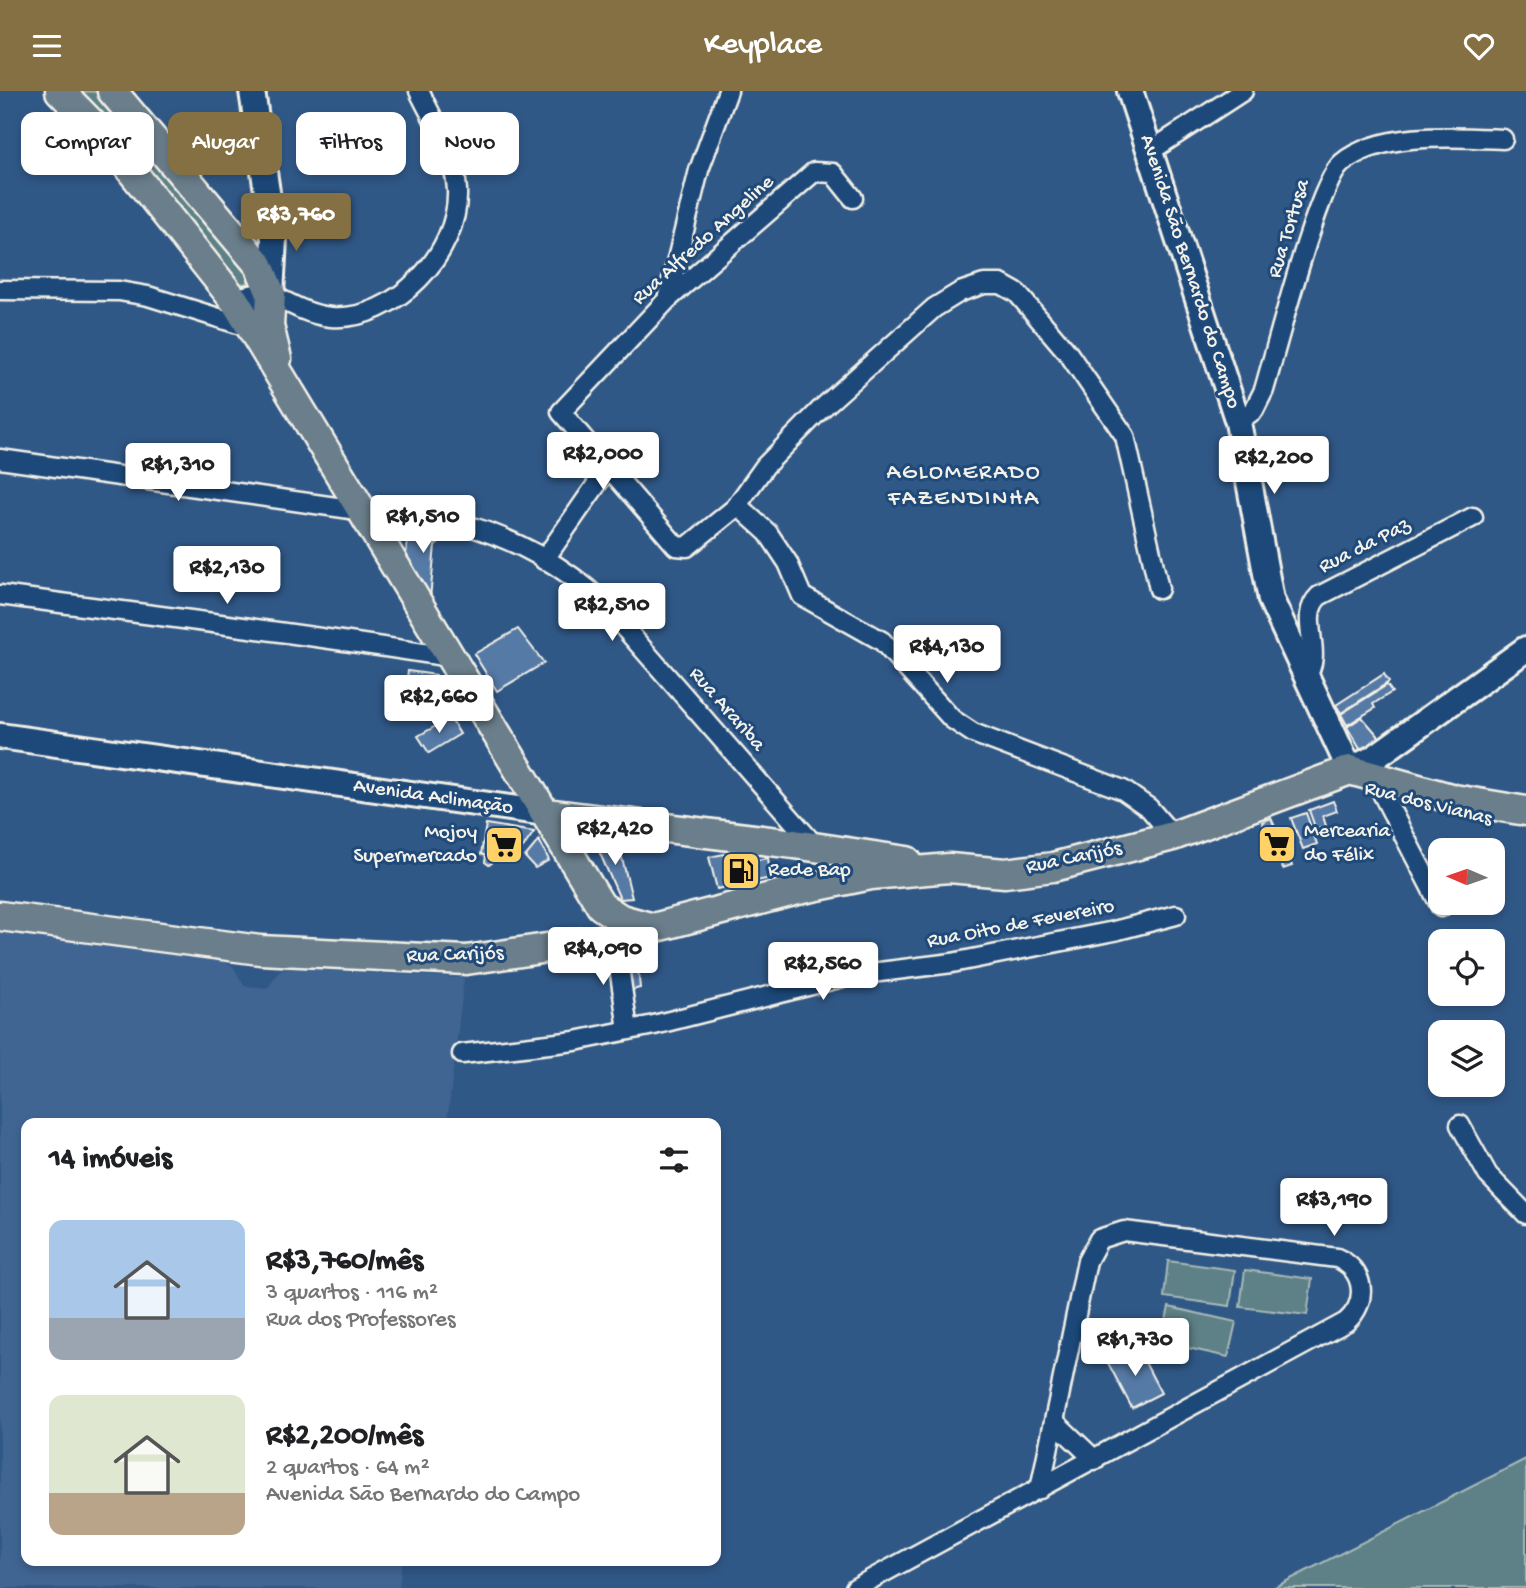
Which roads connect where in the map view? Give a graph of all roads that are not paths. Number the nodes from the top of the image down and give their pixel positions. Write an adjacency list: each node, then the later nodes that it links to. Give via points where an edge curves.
1 (60, 91): 14 (main road)
2 (112, 91): 12 (main road)
3 (252, 91): 11 (street)
4 (419, 91): 14 (street, via 447,149 457,193 453,220 422,275 389,303 347,317 308,313)
5 (728, 91): 15 (street, via 699,170)
6 (1130, 91): 9 (street, Avenida São Bernardo do Campo)
7 (1243, 91): 9 (street)
8 (1503, 139): 18 (street, Rua Tortusa, via 1444,136 1409,140 1370,149 1334,170 1264,390 1254,410)
9 (1149, 152): 18 (street, Avenida São Bernardo do Campo)
10 (853, 198): 15 (street, Rua Alfredo Angeline, via 833,173 814,172)
11 (269, 215): 12 (street); 14 (street, via 274,239)
12 (259, 265): 14 (main road)
13 (0, 290): 16 (street, via 119,291)
14 (254, 297): 16 (main road); 17 (main road, via 269,326)
15 (667, 300): 20 (street, Rua Alfredo Angeline, via 561,412)
16 (251, 328): 17 (main road)
17 (279, 369): 22 (main road)
18 (1238, 422): 29 (street, Avenida São Bernardo do Campo, via 1271,600)
19 (0, 459): 22 (street, Rua Arariba)
20 (608, 468): 21 (street, via 676,547 687,547); 24 (street)
21 (737, 505): 25 (street, via 794,434 934,308 960,292 1001,283 1017,293 1068,353 1125,436); 36 (street, via 768,533 802,596 882,641 952,719 973,733 1123,790 1149,809)
22 (361, 510): 24 (street, Rua Arariba, via 469,526 515,543); 28 (main road)
23 (1473, 517): 29 (street, Rua da Paz, via 1319,596 1310,614 1314,666)
24 (544, 560): 37 (street, Rua Arariba, via 582,583 601,601)
25 (1159, 589)
26 (0, 595): 28 (street)
27 (1526, 649): 31 (street, via 1374,758)
28 (449, 657): 34 (main road)
29 (1305, 678): 31 (street, Avenida São Bernardo do Campo)
30 (0, 736): 34 (street, Avenida Aclimação)
31 (1341, 773): 32 (main road, Rua dos Vianas); 33 (main road, Rua dos Vianas); 36 (main road, Rua Carijós)
32 (1383, 795): 35 (main road, Rua dos Vianas, via 1451,815); 39 (street)
33 (1526, 811)
34 (546, 813): 37 (main road, Avenida Aclimação); 41 (main road)
35 (1526, 827)
36 (1173, 836): 38 (main road, Rua Carijós, via 1030,871)
37 (805, 845): 38 (main road, Avenida Aclimação); 40 (main road)
38 (949, 868): 40 (main road, Rua Carijós, via 871,875)
39 (1428, 882)
40 (798, 890): 44 (main road, Rua Carijós)
41 (601, 906): 44 (main road, via 621,919); 46 (main road, via 593,927)
42 (1176, 915): 47 (street, Rua Oito de Fevereiro, via 952,963 846,976)
43 (0, 916): 46 (main road, Rua Carijós, via 260,950 336,955 466,960)
44 (653, 928): 45 (main road, Rua Carijós)
45 (615, 938): 46 (main road, Rua Carijós); 47 (street)
46 (569, 946)
47 (628, 1030): 48 (street, Rua Oito de Fevereiro)
48 (462, 1054)
49 (1460, 1125): 50 (street, via 1488,1175)
50 (1526, 1214)
51 (1054, 1421): 52 (street); 52 (street, via 1087,1261 1099,1239 1110,1233 1124,1231 1337,1258 1354,1268 1361,1301 1346,1322); 53 (street)
52 (1095, 1460): 53 (street)
53 (1040, 1489): 54 (street)
54 (855, 1588)

